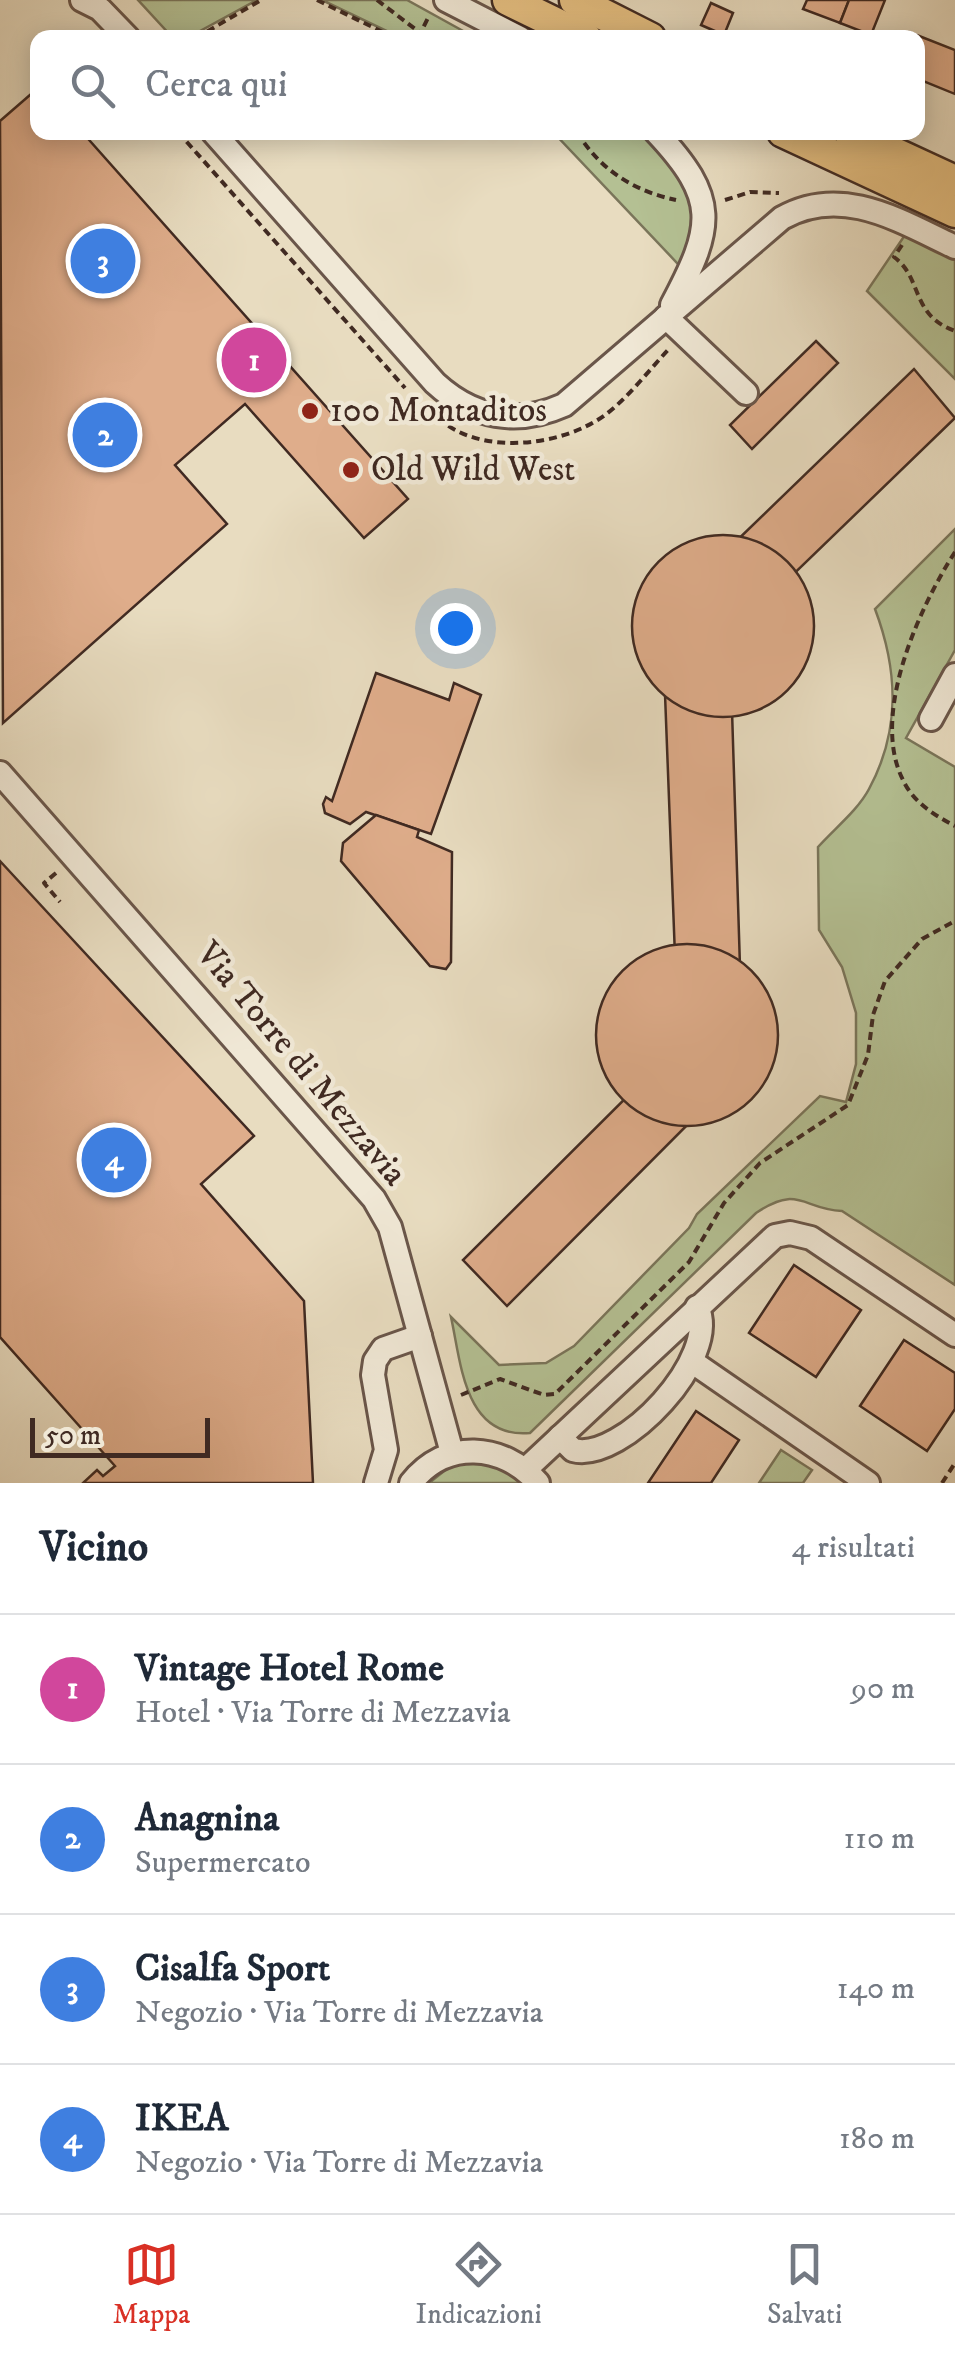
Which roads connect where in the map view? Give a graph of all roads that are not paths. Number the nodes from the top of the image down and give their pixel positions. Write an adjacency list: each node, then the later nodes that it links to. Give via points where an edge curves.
1 (82, 0): 5 (street)
2 (508, 0): 7 (main road)
3 (575, 0): 8 (main road)
4 (439, 3): 6 (street)
5 (120, 30)
6 (501, 30)
7 (570, 30)
8 (634, 30)
9 (220, 140): 16 (street, via 418,364 467,407 519,418 564,405)
10 (663, 140): 16 (street, via 704,202 702,242)
11 (800, 140): 14 (main road)
12 (866, 140): 13 (main road)
13 (955, 181)
14 (955, 212)
15 (955, 247): 16 (street, via 880,212 816,204 782,218)
16 (666, 316): 17 (street)
17 (746, 392)
18 (955, 675): 19 (street)
19 (931, 719)
20 (0, 773): 22 (street, Via Torre di Mezzavia, via 356,1173 390,1227)
21 (697, 1307): 23 (street, via 770,1238 790,1233 819,1242); 24 (street, via 702,1338); 25 (street)
22 (420, 1336): 26 (street, Via Torre di Mezzavia); 28 (street, via 383,1349 375,1361 386,1450)
23 (955, 1336)
24 (694, 1362): 25 (street, via 636,1426 605,1448 573,1450); 30 (street)
25 (560, 1437): 27 (street)
26 (452, 1453): 27 (street, via 504,1456); 29 (street)
27 (532, 1476)
28 (376, 1483)
29 (410, 1483)
30 (868, 1483)

